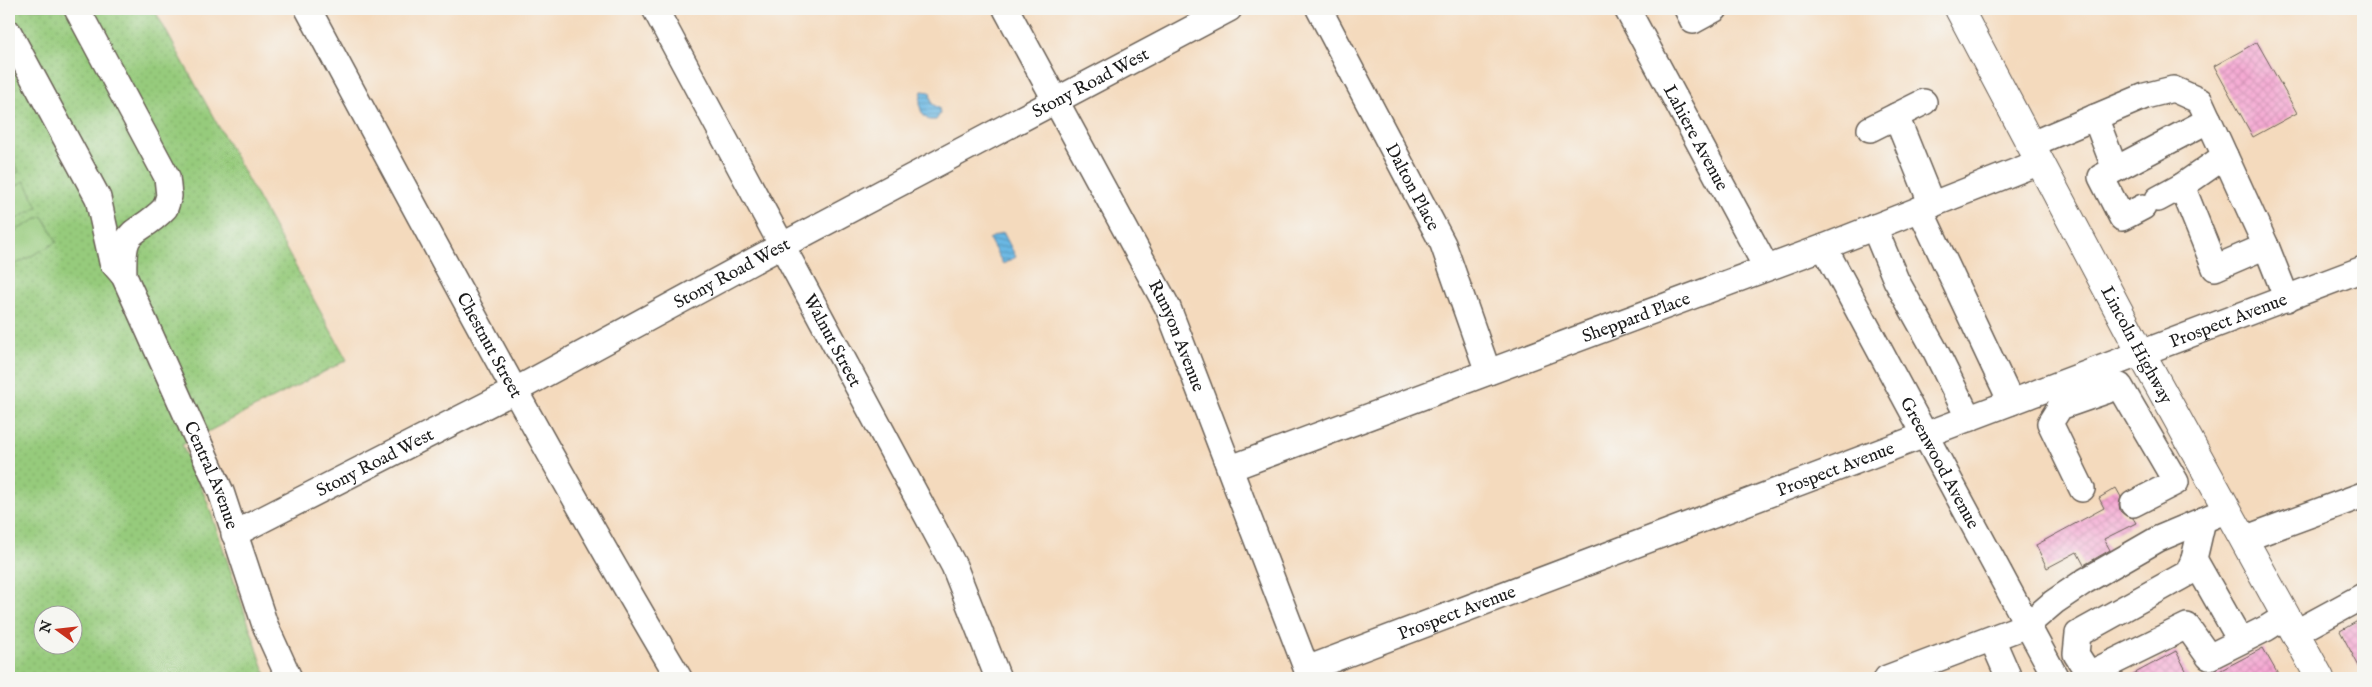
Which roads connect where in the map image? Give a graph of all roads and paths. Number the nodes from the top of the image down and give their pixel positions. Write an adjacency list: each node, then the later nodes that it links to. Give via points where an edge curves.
1 (77, 9): 29 (street, via 167,177 169,187 165,208 127,237 123,250)
2 (308, 9): 35 (street, Chestnut Street)
3 (655, 9): 24 (street, Walnut Street)
4 (1006, 9): 12 (street, Runyon Avenue)
5 (1230, 9): 12 (street, Stony Road West)
6 (1319, 9): 32 (street, Dalton Place, via 1444,244)
7 (1627, 9): 27 (street, Lahiere Avenue)
8 (1687, 9): 9 (street, via 1693,20)
9 (1715, 9)
10 (1959, 9): 18 (main road, Lincoln Highway)
11 (9, 33): 29 (street, via 98,198 112,262)
12 (1056, 102): 24 (street, Stony Road West); 42 (street, Runyon Avenue, via 1168,308)
13 (1924, 102): 14 (street)
14 (1896, 116): 17 (street); 22 (street)
15 (2095, 117): 16 (street, Sheppard Place, via 2146,96 2173,89 2200,101); 18 (street, Sheppard Place); 20 (street)
16 (2209, 120): 19 (street, Sheppard Place); 20 (street)
17 (1870, 129)
18 (2036, 153): 22 (street, Sheppard Place); 31 (main road, Lincoln Highway)
19 (2225, 156): 21 (street); 25 (street, Sheppard Place)
20 (2115, 169): 21 (street, via 2101,176 2122,218)
21 (2182, 186): 25 (street, via 2215,268)
22 (1926, 207): 23 (street, Sheppard Place); 37 (street)
23 (1874, 228): 26 (street, Sheppard Place); 38 (street, via 1896,280)
24 (782, 246): 35 (street, Stony Road West); 60 (street, Walnut Street, via 954,566)
25 (2266, 246): 30 (street, Sheppard Place)
26 (1824, 247): 27 (street, Sheppard Place); 39 (street, Greenwood Avenue)
27 (1766, 267): 32 (street, Sheppard Place)
28 (2363, 269): 30 (street, Prospect Avenue)
29 (124, 276): 47 (street, Central Avenue, via 221,492)
30 (2287, 299): 31 (street, Prospect Avenue)
31 (2141, 353): 33 (street, Prospect Avenue); 34 (main road, Lincoln Highway)
32 (1488, 372): 42 (street, Sheppard Place)
33 (2116, 375): 34 (street, via 2134,387); 36 (street, Prospect Avenue); 41 (street)
34 (2156, 380): 40 (main road, Lincoln Highway)
35 (514, 391): 47 (street, Stony Road West); 59 (street, Chestnut Street, via 595,537)
36 (2055, 397): 37 (street, Prospect Avenue); 43 (street, via 2050,423)
37 (2011, 402): 38 (street, Prospect Avenue)
38 (1968, 419): 39 (street, Prospect Avenue)
39 (1925, 435): 52 (street, Greenwood Avenue); 57 (street, Prospect Avenue)
40 (2192, 446): 41 (street); 46 (main road, Lincoln Highway)
41 (2164, 461): 45 (street, via 2176,482)
42 (1230, 468): 57 (street, Runyon Avenue)
43 (2082, 489)
44 (2363, 495): 48 (street)
45 (2133, 504)
46 (2215, 515): 48 (main road, Lincoln Highway); 49 (street); 52 (street, via 2158,539 2085,581)
47 (234, 534): 58 (street, Central Avenue, via 265,625)
48 (2244, 539): 51 (main road, Lincoln Highway)
49 (2194, 559): 54 (street); 55 (street, via 2188,573 2078,634)
50 (2363, 596): 51 (street)
51 (2290, 625): 54 (street); 63 (main road, Lincoln Highway)
52 (2027, 626): 53 (street); 56 (street, Greenwood Avenue)
53 (1992, 639): 61 (street); 62 (street)
54 (2240, 640): 55 (street, via 2209,657 2187,626)
55 (2082, 669): 56 (street)
56 (2054, 673)
57 (1308, 674)
58 (289, 678)
59 (679, 678)
60 (998, 678)
61 (1887, 678)
62 (2009, 678)
63 (2320, 678)

